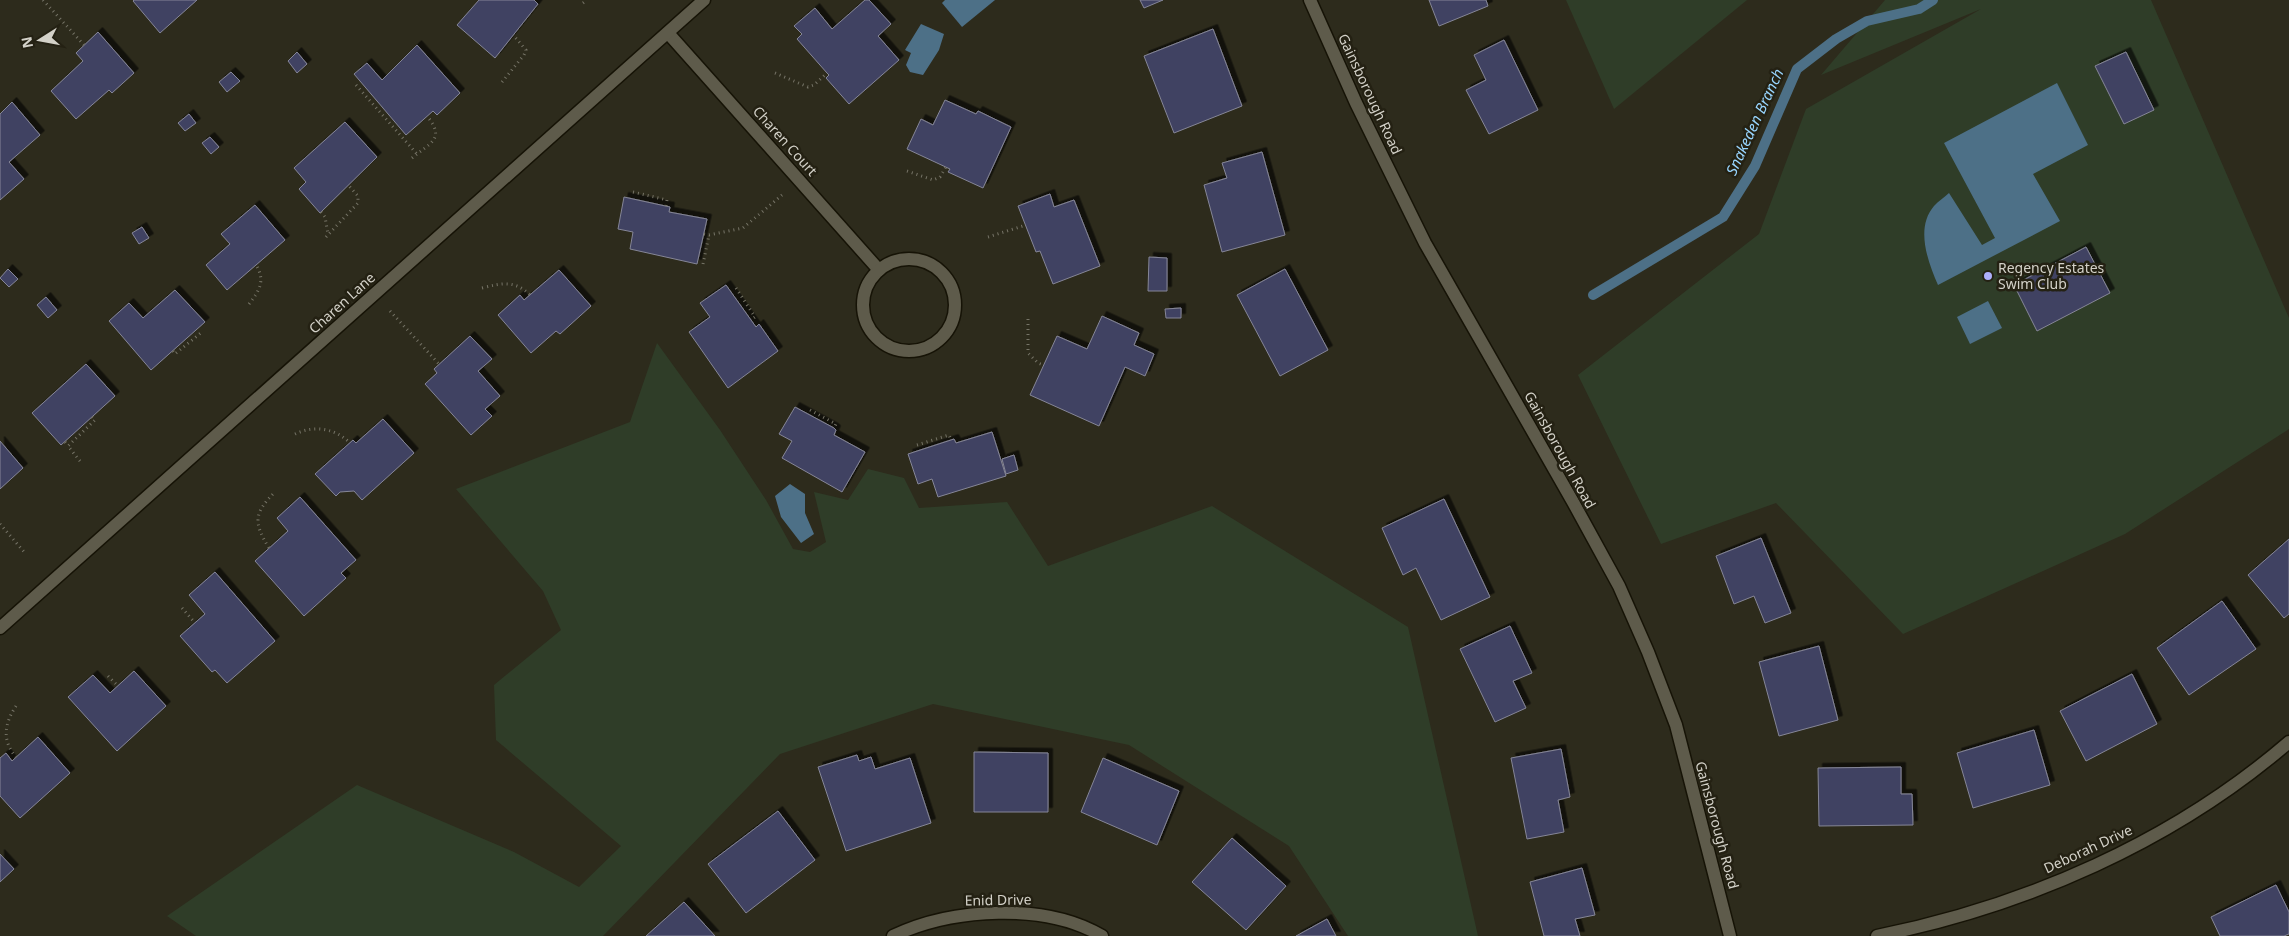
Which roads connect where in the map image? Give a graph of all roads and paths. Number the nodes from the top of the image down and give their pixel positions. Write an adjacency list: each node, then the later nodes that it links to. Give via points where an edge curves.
1 (43, 0): 8 (path)
2 (587, 0): 5 (path)
3 (704, 0): 6 (street, Charen Lane)
4 (1310, 0): 65 (street, Gainsborough Road, via 1425,243 1619,586 1676,724)
5 (583, 3)
6 (668, 33): 18 (street, Charen Court); 32 (street, Charen Lane)
7 (514, 36): 11 (path, via 526,50)
8 (84, 45)
9 (775, 72): 10 (path, via 808,87)
10 (828, 73)
11 (502, 82)
12 (356, 84): 14 (path)
13 (427, 116): 14 (path, via 436,127 436,134 432,142)
14 (417, 154): 15 (path)
15 (412, 158)
16 (946, 167): 17 (path, via 940,177 933,180)
17 (908, 171)
18 (799, 180): 25 (path, via 743,228); 29 (street, Charen Court)
19 (349, 186): 22 (path, via 358,196 358,203 327,236 325,217)
20 (633, 192): 21 (path, via 666,200)
21 (666, 206)
22 (321, 212)
23 (1026, 225): 26 (path)
24 (704, 234): 25 (path)
25 (709, 236): 27 (path)
26 (988, 237)
27 (703, 264)
28 (256, 265): 34 (path, via 262,280 260,290)
29 (879, 270): 29 (street, via 868,285 863,303 866,322 877,338 887,346 911,351 927,348 941,338 955,308 954,296 943,274 912,259 894,261)
30 (482, 288): 33 (path, via 514,284)
31 (736, 288): 36 (path, via 755,317)
32 (374, 294): 39 (path); 57 (street, Charen Lane)
33 (530, 295)
34 (249, 304)
35 (1028, 319): 40 (path, via 1028,353)
36 (751, 320)
37 (202, 332): 38 (path, via 175,354)
38 (172, 351)
39 (439, 364)
40 (1043, 365)
41 (810, 410): 43 (path, via 836,424)
42 (92, 417): 49 (path, via 95,420)
43 (834, 428)
44 (295, 434): 47 (path, via 304,430 329,430 342,435)
45 (951, 440): 48 (path, via 949,435)
46 (65, 442): 49 (path)
47 (350, 443)
48 (918, 445)
49 (68, 446): 50 (path)
50 (80, 462)
51 (275, 492): 53 (path, via 261,506 257,518 260,534)
52 (0, 524): 54 (path)
53 (269, 548)
54 (26, 554)
55 (182, 608): 56 (path)
56 (195, 623)
57 (0, 628)
58 (108, 676): 59 (path)
59 (118, 686)
60 (16, 706): 62 (path, via 6,726 5,738)
61 (2289, 742): 66 (street, Deborah Drive, via 2225,791 2176,823 2095,864 2010,901 1926,926)
62 (16, 757)
63 (893, 936): 64 (street, Enid Drive, via 941,920 983,914 1040,915 1070,922)
64 (1102, 936)
65 (1730, 936)
66 (1877, 936)

